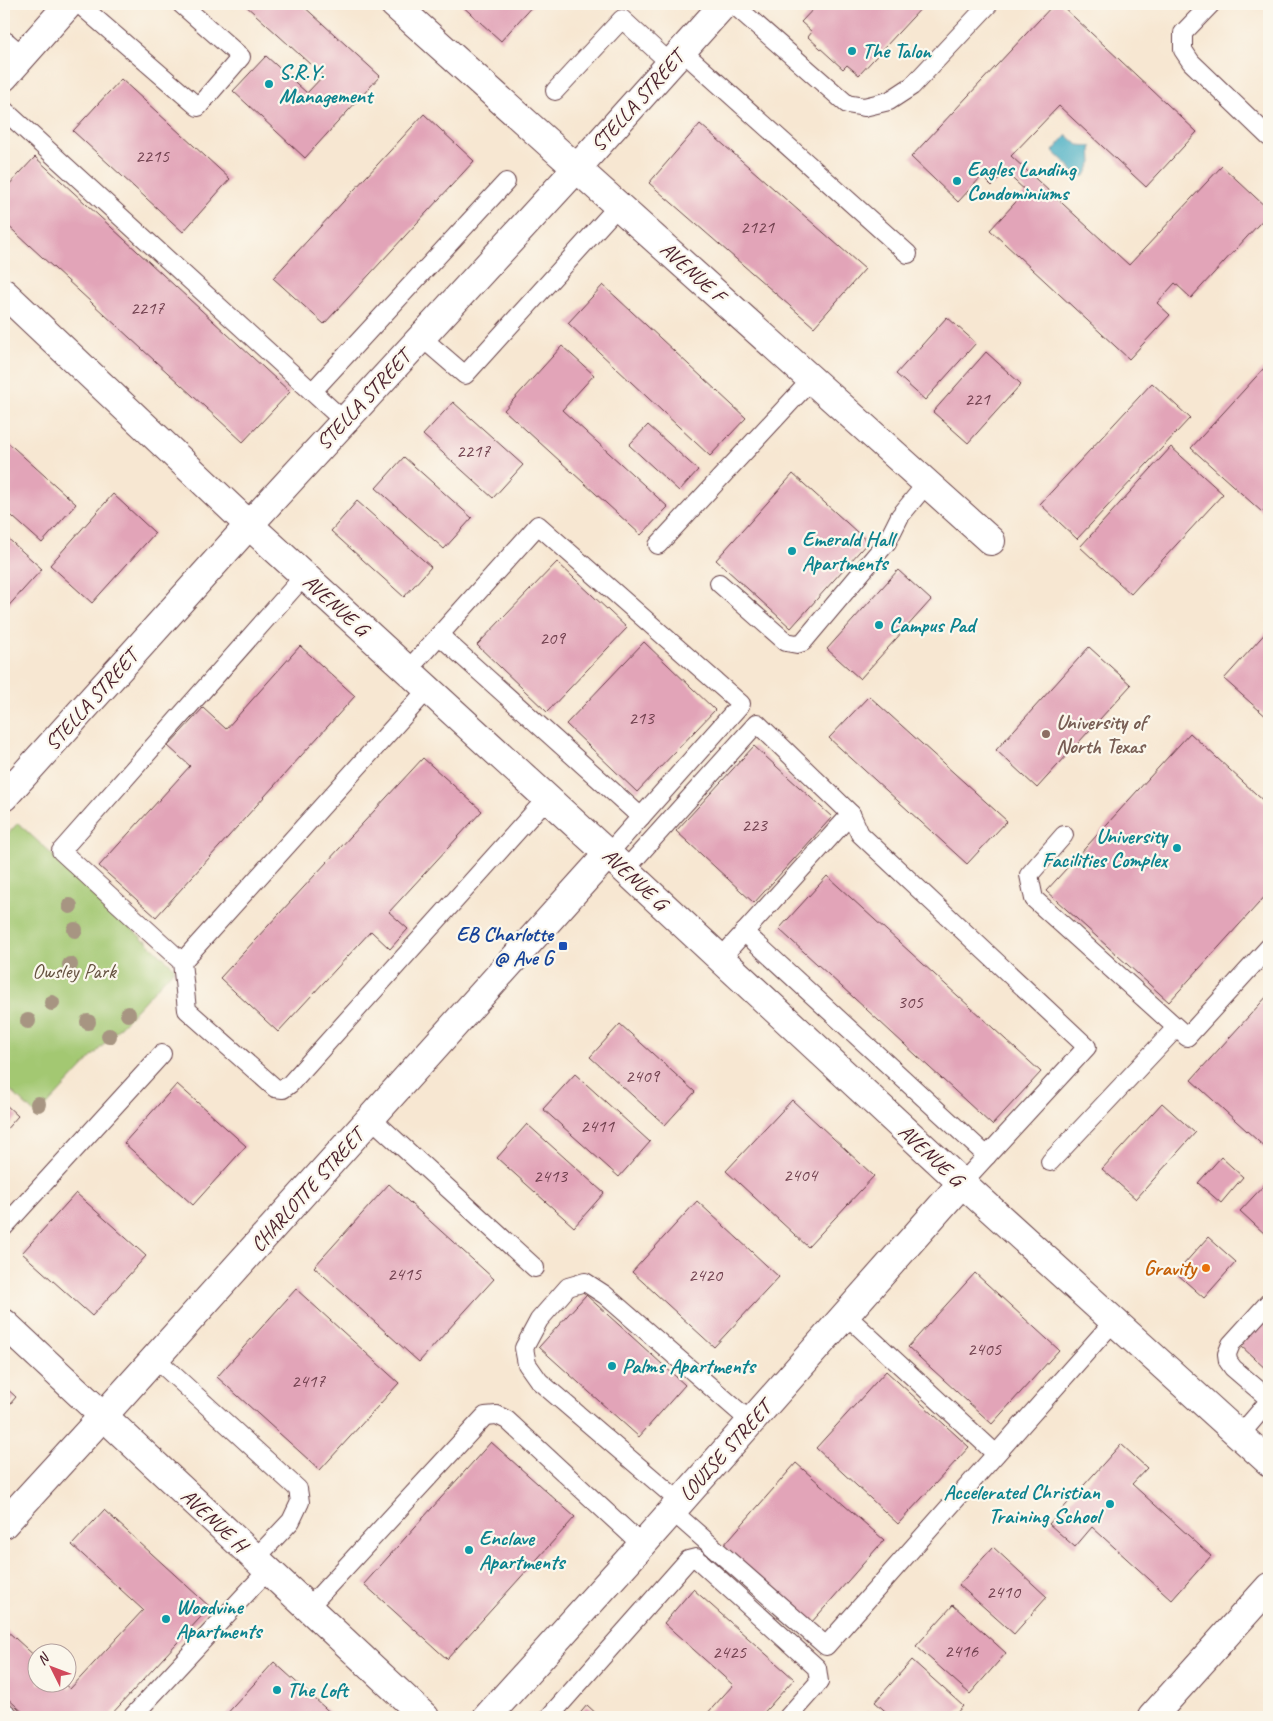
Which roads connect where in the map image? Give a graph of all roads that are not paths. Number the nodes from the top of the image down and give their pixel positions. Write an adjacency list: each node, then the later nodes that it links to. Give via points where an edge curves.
1 (70, 4): 2 (lane, via 198,107 241,56); 9 (street)
2 (181, 4)
3 (394, 4): 13 (street, AVENUE F)
4 (724, 4): 8 (street, STELLA STREET)
5 (733, 4): 6 (lane, via 847,104 864,107 889,101 912,86)
6 (990, 4)
7 (1211, 4): 12 (lane, via 1183,33 1183,50 1191,62)
8 (676, 58): 10 (lane, via 622,19); 13 (street, STELLA STREET); 16 (lane)
9 (9, 61)
10 (555, 91)
11 (4, 110): 20 (lane)
12 (1269, 137)
13 (577, 168): 15 (street, AVENUE F); 18 (street, STELLA STREET)
14 (506, 182): 20 (lane)
15 (619, 205): 18 (lane, via 465,375); 19 (street, AVENUE F)
16 (908, 254)
17 (4, 292): 23 (street, AVENUE G)
18 (421, 337): 21 (street, STELLA STREET)
19 (812, 379): 22 (street, AVENUE F); 25 (lane)
20 (312, 392): 21 (lane)
21 (344, 421): 23 (street, STELLA STREET)
22 (927, 483): 24 (street, AVENUE F); 27 (lane, via 900,516 887,542 803,642 786,642)
23 (249, 525): 26 (street, AVENUE G); 31 (street, STELLA STREET)
24 (991, 541)
25 (658, 545)
26 (304, 576): 29 (street, AVENUE G); 40 (lane, via 60,851)
27 (719, 583)
28 (439, 635): 29 (lane); 34 (lane); 34 (lane, via 538,525 742,704)
29 (408, 670): 30 (street, AVENUE G)
30 (428, 689): 32 (street, AVENUE G); 40 (lane)
31 (4, 797)
32 (546, 798): 36 (street, AVENUE G); 40 (lane, via 283,1089 275,1088 187,1010)
33 (851, 814): 36 (lane, via 758,723); 37 (lane); 44 (lane, via 860,834 1087,1047)
34 (641, 818): 36 (lane)
35 (1064, 835): 41 (lane, via 1029,875 1034,899)
36 (617, 862): 39 (street, AVENUE G); 43 (street, CHARLOTTE STREET)
37 (744, 932): 39 (lane); 44 (lane)
38 (1269, 947): 41 (lane, via 1187,1038)
39 (720, 958): 46 (street, AVENUE G)
40 (182, 962)
41 (1176, 1028): 45 (lane)
42 (162, 1054): 47 (lane)
43 (372, 1118): 48 (lane); 53 (street, CHARLOTTE STREET)
44 (987, 1156): 46 (lane)
45 (1050, 1162)
46 (962, 1183): 50 (street, LOUISE STREET); 51 (street, AVENUE G)
47 (4, 1227)
48 (535, 1268)
49 (1269, 1302): 54 (lane, via 1231,1344 1227,1354 1233,1368)
50 (846, 1315): 56 (street, LOUISE STREET); 58 (lane)
51 (1114, 1321): 57 (street, AVENUE G); 58 (lane)
52 (4, 1323): 55 (street, AVENUE H)
53 (155, 1358): 55 (street, CHARLOTTE STREET); 63 (lane, via 298,1489 300,1502 291,1521)
54 (1269, 1400): 57 (lane)
55 (103, 1416): 61 (street, CHARLOTTE STREET); 63 (street, AVENUE H)
56 (751, 1422): 60 (street, LOUISE STREET); 60 (lane, via 605,1295 585,1282 568,1287 539,1320 524,1348 527,1364 539,1381)
57 (1240, 1435): 59 (street, AVENUE G)
58 (996, 1454): 60 (lane, via 826,1646)
59 (1269, 1462)
60 (676, 1507): 62 (street, LOUISE STREET)
61 (4, 1524)
62 (642, 1545): 65 (lane, via 507,1420 497,1415 484,1416); 70 (street, LOUISE STREET)
63 (262, 1564): 65 (street, AVENUE H); 68 (lane)
64 (1269, 1587): 73 (street)
65 (308, 1608): 69 (street, AVENUE H)
66 (4, 1710): 67 (lane)
67 (11, 1717)
68 (132, 1717)
69 (425, 1717)
70 (487, 1717)
71 (549, 1717): 72 (lane, via 688,1560 696,1558 817,1668 819,1682)
72 (788, 1717)
73 (1152, 1717)

